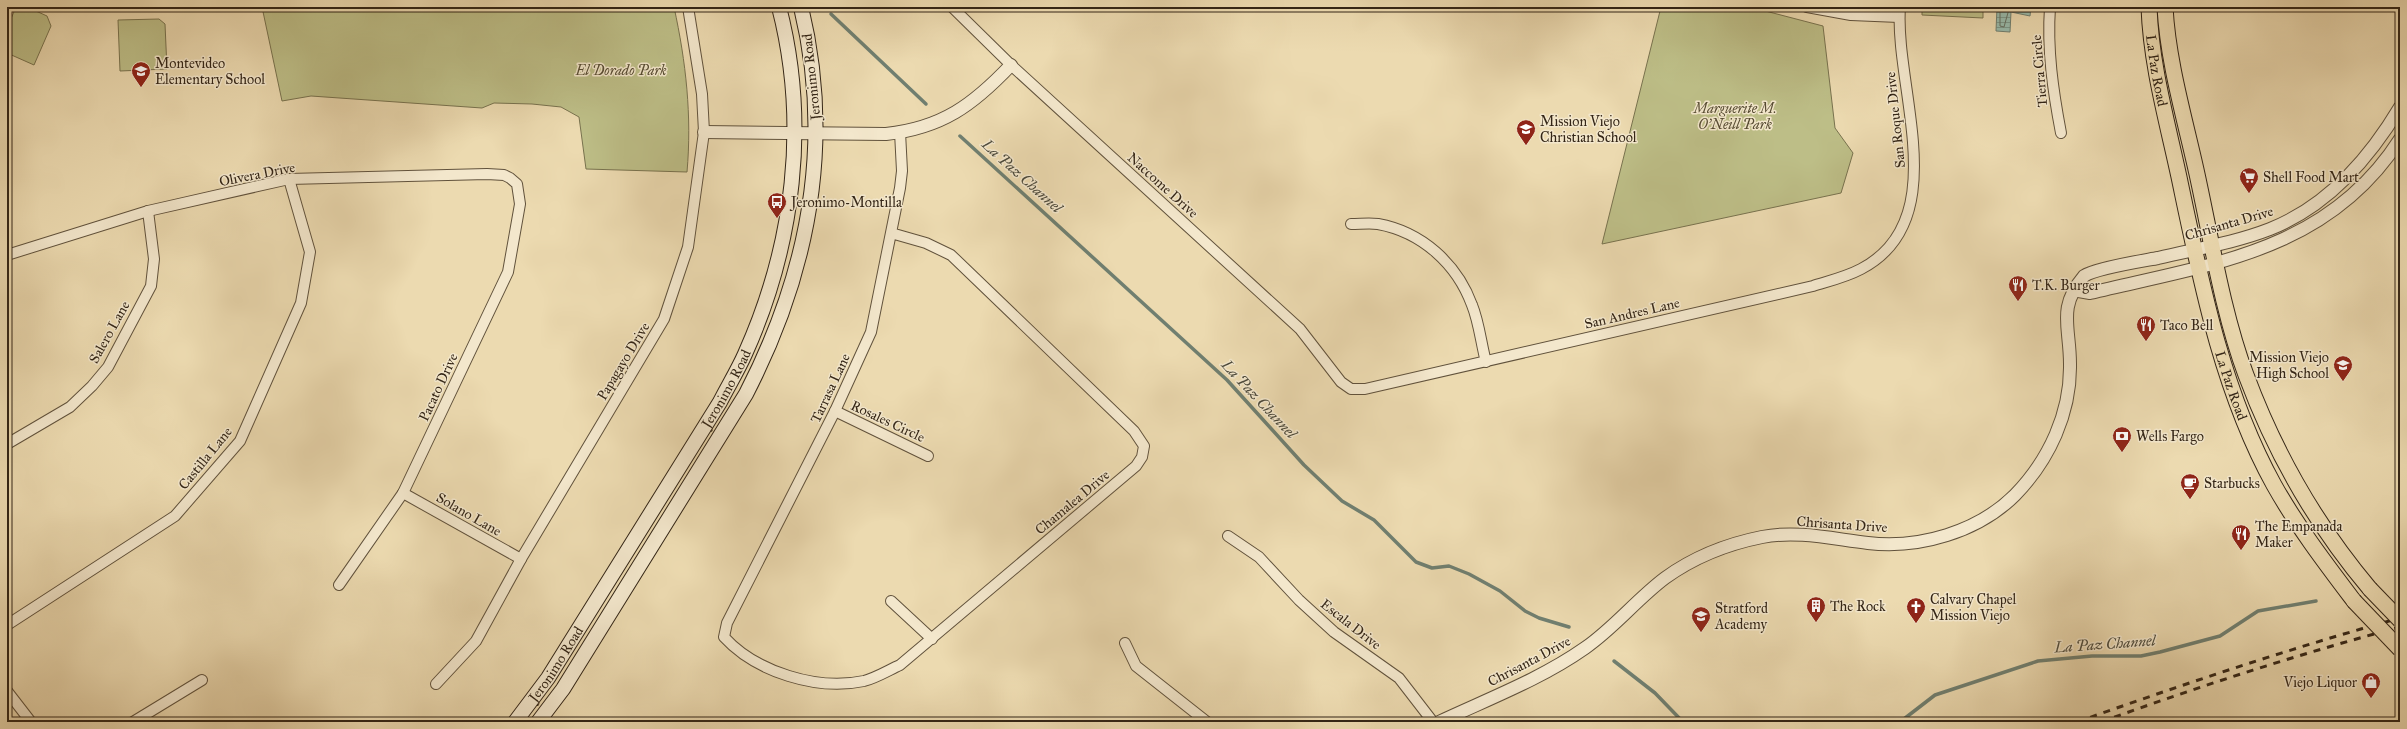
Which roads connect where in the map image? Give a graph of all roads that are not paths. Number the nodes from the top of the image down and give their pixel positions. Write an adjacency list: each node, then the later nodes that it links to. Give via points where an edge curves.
1 (688, 7): 12 (street, Papagayo Drive, via 702,94)
2 (779, 7): 14 (main road, Jeronimo Road, via 792,76)
3 (801, 7): 15 (main road, Jeronimo Road, via 812,68)
4 (952, 7): 10 (street, Naccome Drive)
5 (1807, 7): 9 (street, via 1851,15)
6 (2050, 7): 16 (street, Tierra Circle, via 2050,59)
7 (2149, 7): 25 (main road, La Paz Road, via 2156,73)
8 (2165, 7): 24 (main road, La Paz Road, via 2179,93)
9 (1900, 12): 22 (street, San Roque Drive, via 1915,171 1909,212)
10 (1011, 65): 13 (street, via 978,98 962,109 929,126); 31 (street, Naccome Drive, via 1300,329 1341,382)
11 (2400, 107): 24 (street, Chrisanta Drive, via 2373,149 2341,183 2313,206 2268,230)
12 (704, 132): 14 (street); 37 (street, Papagayo Drive, via 688,247 664,319)
13 (900, 132): 15 (street); 23 (street, Tarrasa Lane, via 902,171)
14 (795, 133): 15 (street); 51 (main road, Jeronimo Road, via 788,211 780,255 745,355 720,402 590,611 548,678)
15 (816, 133): 52 (main road, Jeronimo Road, via 812,192 800,258 768,352 746,394 563,689)
16 (2061, 133)
17 (2400, 139): 27 (street, via 2360,190 2323,218 2274,245)
18 (289, 179): 19 (street, Olivera Drive, via 486,174 504,175); 20 (street, Olivera Drive); 41 (street, Castilla Lane, via 310,252 302,303 240,441 175,516)
19 (517, 184): 35 (street, Pacato Drive, via 520,204 508,272)
20 (148, 211): 26 (street, Olivera Drive); 33 (street, Salero Lane, via 154,259 151,286 108,367 70,407)
21 (1351, 224): 30 (street, via 1377,224 1401,230 1444,258 1460,278 1472,306)
22 (1902, 229): 30 (street, San Andres Lane, via 1881,255 1844,276 1812,286)
23 (892, 233): 32 (street, Tarrasa Lane, via 871,332); 43 (street, Chamalea Drive, via 926,243 951,255 1134,431 1144,446 1142,457 1136,466)
24 (2213, 245): 25 (street, Chrisanta Drive); 27 (main road, La Paz Road)
25 (2195, 249): 28 (main road, La Paz Road); 29 (street, Chrisanta Drive, via 2087,274)
26 (7, 255)
27 (2217, 262): 28 (street); 40 (main road, La Paz Road, bridge, via 2246,375 2272,437 2308,506 2330,540 2370,589)
28 (2199, 267): 29 (street, via 2090,292); 45 (main road, La Paz Road, bridge, via 2221,356 2243,420 2259,456 2294,518 2354,601)
29 (2073, 290): 55 (street, Chrisanta Drive, via 2068,302 2067,317 2070,364 2068,397 2057,434 2037,468 2014,496 1980,521 1944,536 1910,543 1870,544 1809,535 1764,536 1710,551 1665,578 1586,648 1544,673)
30 (1486, 362): 31 (street, San Andres Lane, via 1365,389)
31 (1351, 388)
32 (835, 412): 34 (street, Rosales Circle); 42 (street, Tarrasa Lane, via 727,624)
33 (7, 444)
34 (928, 456)
35 (403, 493): 37 (street, Solano Lane); 38 (street, Pacato Drive)
36 (1228, 536): 54 (street, Escala Drive, via 1259,557 1299,600 1334,632 1399,678)
37 (520, 559): 47 (street, Papagayo Drive, via 476,641)
38 (339, 585)
39 (891, 601): 43 (street)
40 (2400, 620)
41 (7, 625)
42 (724, 637): 43 (street, Chamalea Drive, via 734,648 776,672 805,682 834,683 864,681 900,665)
43 (932, 639)
44 (1124, 643): 53 (street, via 1136,666)
45 (2400, 648)
46 (202, 680): 50 (street)
47 (436, 684)
48 (7, 691): 49 (street)
49 (31, 722)
50 (133, 722)
51 (515, 722)
52 (538, 722)
53 (1207, 722)
54 (1433, 722)
55 (1439, 722)

